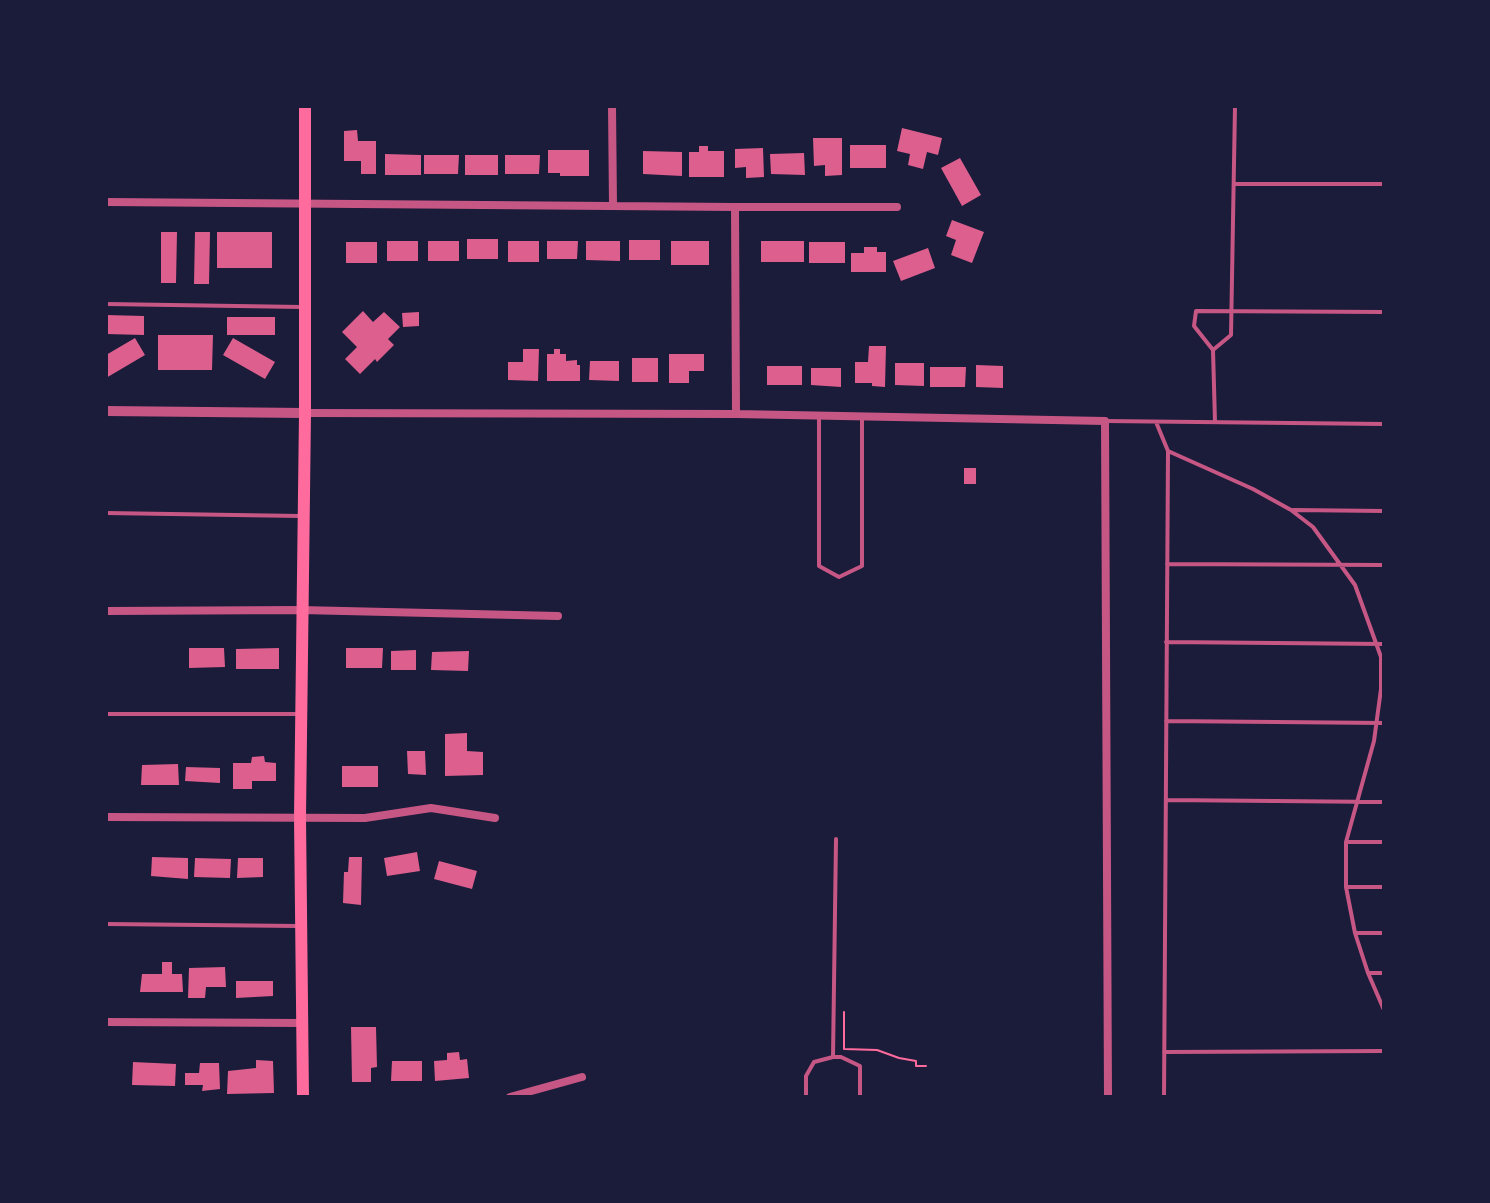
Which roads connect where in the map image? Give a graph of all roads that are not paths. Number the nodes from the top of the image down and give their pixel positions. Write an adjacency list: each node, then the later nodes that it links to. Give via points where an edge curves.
1 (305, 106): 7 (main road)
2 (612, 106): 8 (street)
3 (1235, 106): 4 (lane)
4 (1234, 184): 5 (lane); 13 (lane)
5 (1384, 184)
6 (106, 202): 7 (street)
7 (306, 203): 8 (street); 12 (main road)
8 (613, 206): 9 (street)
9 (735, 207): 10 (street); 18 (street)
10 (897, 207)
11 (106, 304): 12 (lane)
12 (304, 307): 17 (main road)
13 (1232, 311): 14 (lane); 15 (lane, via 1231,335); 15 (lane, via 1196,311 1194,326)
14 (1384, 312)
15 (1213, 350): 23 (lane)
16 (106, 411): 17 (street)
17 (305, 413): 18 (street); 29 (main road)
18 (736, 414): 19 (street)
19 (819, 415): 20 (street); 20 (lane, via 819,566 839,577 862,566)
20 (862, 416): 21 (street)
21 (1105, 421): 22 (lane); 71 (street)
22 (1156, 422): 23 (lane); 25 (lane)
23 (1215, 422): 24 (lane)
24 (1384, 424)
25 (1168, 451): 26 (lane); 30 (lane)
26 (1291, 510): 27 (lane); 31 (lane, via 1313,527)
27 (1384, 511)
28 (106, 513): 29 (lane)
29 (303, 516): 33 (main road)
30 (1167, 564): 31 (lane); 36 (lane)
31 (1342, 565): 32 (lane); 37 (lane)
32 (1384, 565)
33 (301, 610): 34 (street); 35 (street); 40 (main road)
34 (106, 611)
35 (558, 616)
36 (1166, 642): 37 (lane); 41 (lane)
37 (1377, 644): 38 (lane); 42 (lane)
38 (1384, 644)
39 (106, 714): 40 (lane)
40 (301, 714): 47 (main road)
41 (1166, 721): 42 (lane); 43 (lane)
42 (1381, 723): 44 (lane)
43 (1166, 800): 44 (lane); 64 (lane)
44 (1357, 801): 45 (lane); 50 (lane)
45 (1384, 802)
46 (106, 817): 47 (street)
47 (300, 817): 48 (street, via 365,818 431,808); 55 (main road)
48 (495, 818)
49 (836, 839): 65 (lane)
50 (1346, 842): 51 (lane); 52 (lane)
51 (1384, 842)
52 (1346, 887): 53 (lane); 56 (lane)
53 (1384, 887)
54 (106, 924): 55 (lane)
55 (300, 926): 62 (main road)
56 (1355, 933): 57 (lane); 58 (lane)
57 (1384, 933)
58 (1368, 973): 59 (lane); 60 (lane)
59 (1384, 973)
60 (1384, 1010)
61 (106, 1022): 62 (street)
62 (303, 1023): 67 (main road)
63 (1384, 1051): 64 (lane)
64 (1164, 1052): 72 (lane)
65 (833, 1057): 69 (lane, via 814,1062 806,1076); 70 (lane, via 860,1066)
66 (582, 1077): 68 (street)
67 (303, 1097)
68 (510, 1097)
69 (806, 1097)
70 (860, 1097)
71 (1108, 1097)
72 (1164, 1097)

